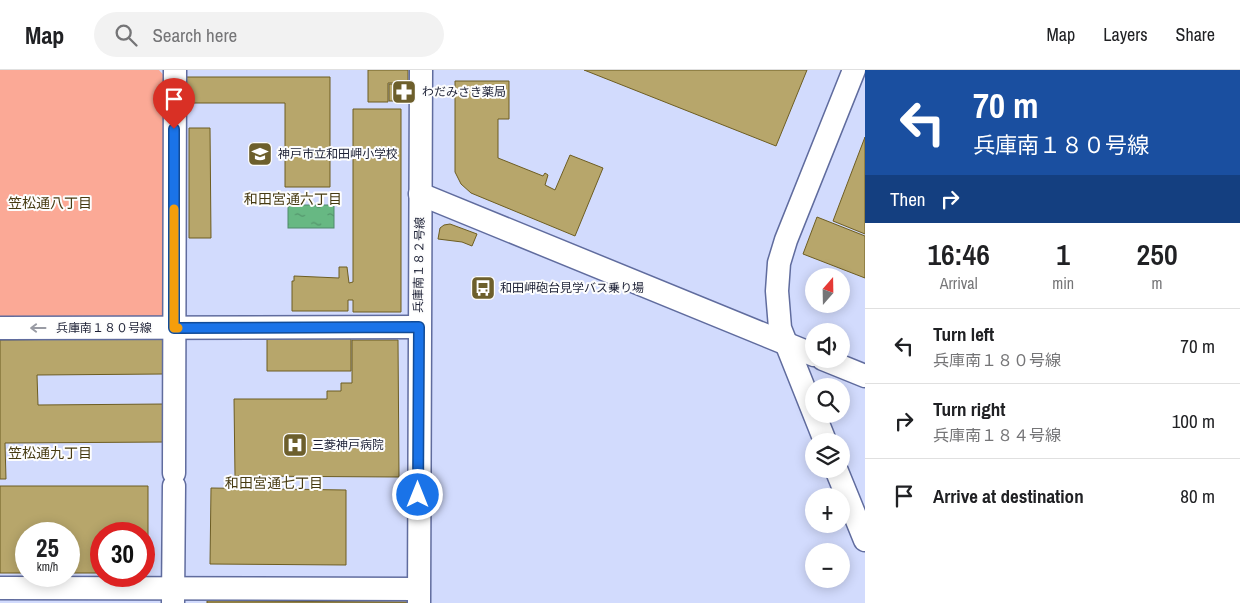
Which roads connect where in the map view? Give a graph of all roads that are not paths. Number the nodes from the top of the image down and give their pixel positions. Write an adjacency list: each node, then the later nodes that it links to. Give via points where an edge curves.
1 (174, 70): 7 (street)
2 (421, 70): 4 (street, 兵庫南１８２号線)
3 (854, 70): 8 (street, via 779,263 780,328)
4 (420, 194): 5 (street, 兵庫南１８２号線); 8 (street)
5 (419, 327): 7 (street, 兵庫南１８０号線); 16 (street, 兵庫南１８２号線)
6 (0, 328): 7 (street, 兵庫南１８０号線, one-way to 6)
7 (174, 328): 17 (street)
8 (786, 344): 9 (street); 12 (street)
9 (805, 351)
10 (845, 368): 11 (street)
11 (865, 376)
12 (822, 433)
13 (840, 478): 14 (street)
14 (865, 540)
15 (0, 588): 17 (street)
16 (418, 591): 17 (street)
17 (173, 596)

